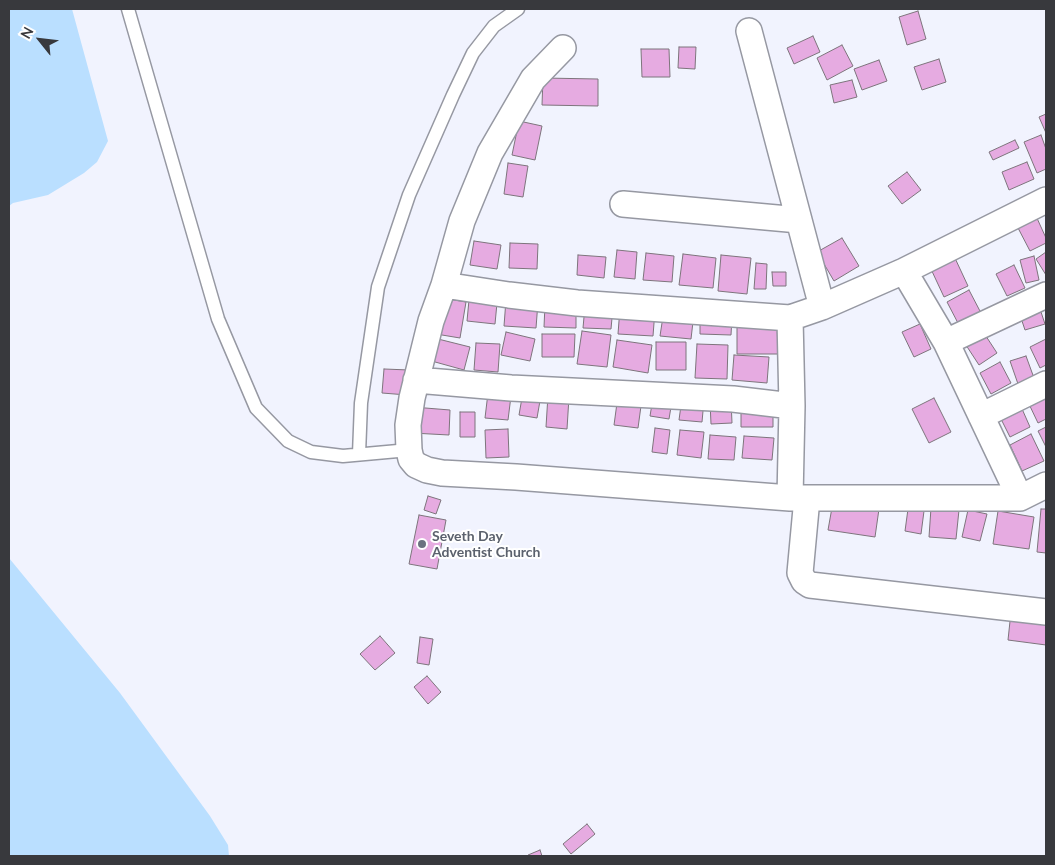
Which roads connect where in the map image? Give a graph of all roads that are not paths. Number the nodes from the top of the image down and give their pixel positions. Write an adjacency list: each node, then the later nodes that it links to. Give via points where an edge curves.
1 (128, 9): 19 (lane, via 218,319 256,408 288,441 311,452 343,456)
2 (518, 9): 19 (lane, via 494,26 473,53 408,195 378,287 361,403)
3 (749, 31): 7 (street)
4 (562, 48): 9 (street, via 533,79 490,153 462,221)
5 (1046, 200): 8 (street)
6 (623, 204): 7 (street)
7 (799, 220): 11 (street)
8 (904, 271): 11 (street); 13 (street)
9 (444, 285): 12 (street, via 578,303); 14 (street)
10 (1046, 295): 13 (street)
11 (822, 306): 12 (street)
12 (790, 318): 16 (street)
13 (946, 342): 17 (street)
14 (416, 380): 16 (street, via 733,399); 18 (street, via 408,425)
15 (1046, 384): 17 (street)
16 (792, 406): 21 (street)
17 (981, 416): 22 (street)
18 (409, 450): 19 (lane); 21 (street, via 416,465 442,474)
19 (359, 454)
20 (1046, 485): 22 (street)
21 (798, 498): 22 (street); 23 (street, via 800,573 810,585)
22 (1020, 498)
23 (1046, 612)

